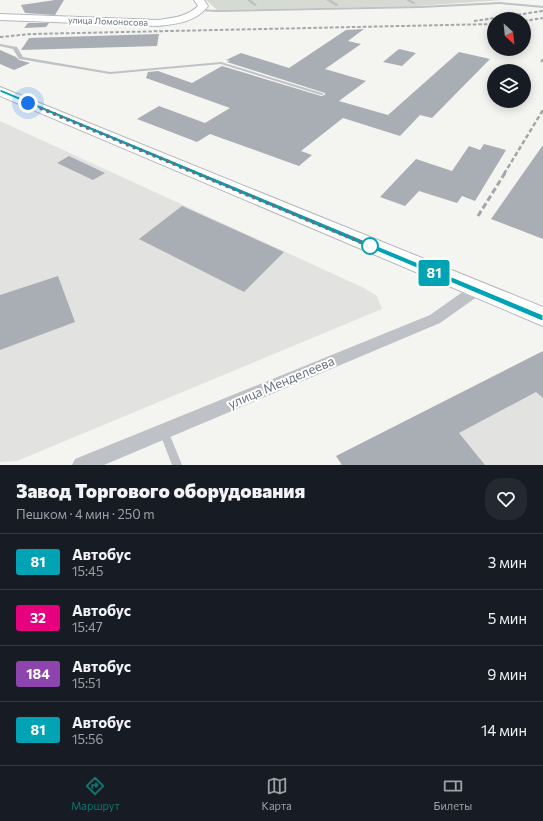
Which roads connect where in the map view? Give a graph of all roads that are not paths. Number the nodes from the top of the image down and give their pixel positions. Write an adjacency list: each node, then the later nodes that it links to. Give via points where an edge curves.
1 (249, 0): 6 (lane)
2 (328, 0): 7 (lane)
3 (408, 0): 4 (lane)
4 (414, 3)
5 (200, 5): 8 (lane, via 216,11 333,10 500,3); 9 (street, улица Ломоносова, via 181,20 158,23)
6 (255, 5)
7 (337, 5)
8 (543, 7)
9 (0, 17)
10 (0, 44): 12 (lane, via 15,48 21,58 110,73 221,62)
11 (0, 91): 13 (main road)
12 (323, 94)
13 (476, 290): 14 (main road); 15 (street, улица Менделеева, via 435,319)
14 (543, 317)
15 (164, 431): 16 (street, улица Менделеева); 17 (lane)
16 (82, 465)
17 (177, 465)

